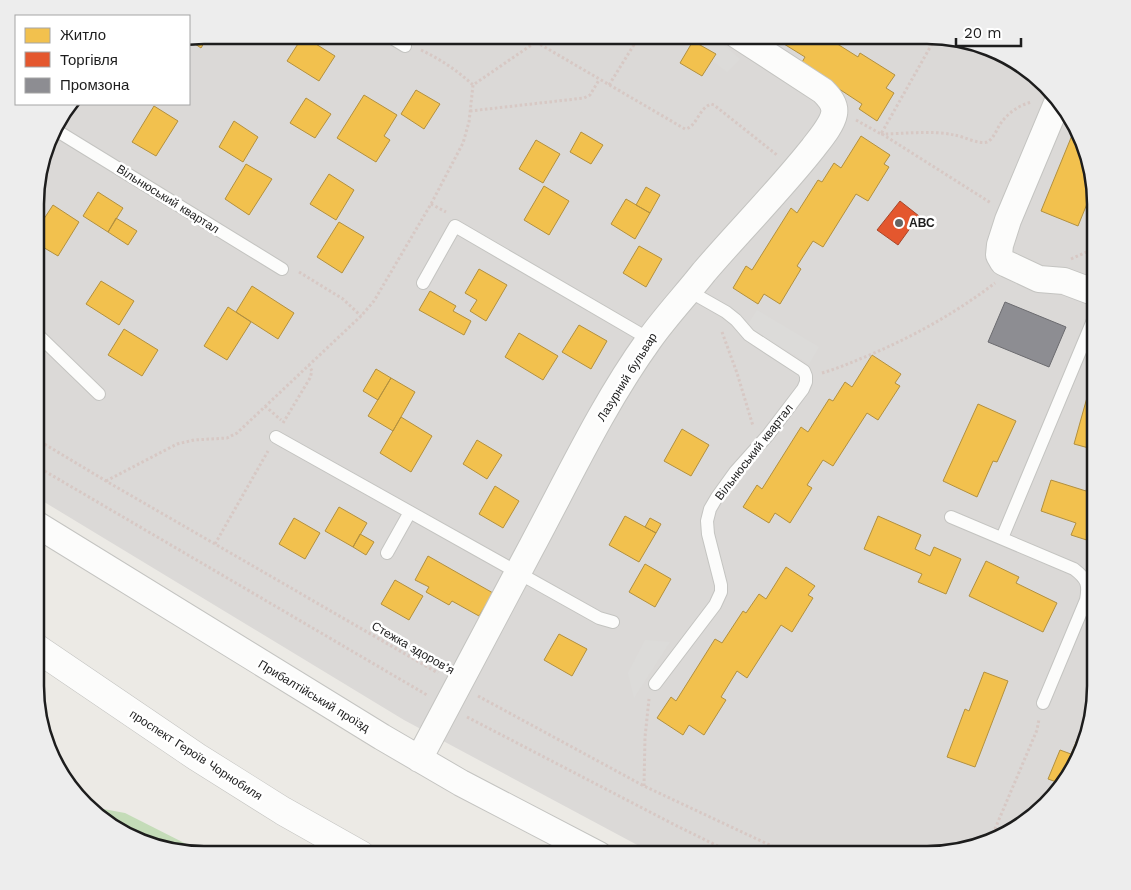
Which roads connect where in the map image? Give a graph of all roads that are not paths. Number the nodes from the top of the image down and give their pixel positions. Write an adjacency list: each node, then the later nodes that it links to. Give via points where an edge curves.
1 (402, 44): 3 (lane)
2 (751, 44): 9 (street, Лазурний бульвар, via 823,91 830,97 835,114 795,170 732,240)
3 (405, 46)
4 (1055, 109): 8 (street, via 1012,211 999,255 1003,262 1039,279 1064,281)
5 (60, 133): 6 (lane, Вільнюський квартал)
6 (282, 269)
7 (423, 283): 11 (lane, via 456,226)
8 (1087, 290)
9 (699, 297): 11 (street, Лазурний бульвар); 25 (lane, Вільнюський квартал, via 732,316 749,335 804,371 806,382 710,509 708,534 721,592 715,606)
10 (1087, 335): 18 (lane)
11 (649, 339): 20 (street, Лазурний бульвар, via 604,412)
12 (44, 341): 13 (lane)
13 (99, 394)
14 (276, 437): 15 (lane)
15 (410, 512): 19 (lane); 20 (lane)
16 (952, 517): 18 (lane)
17 (44, 529): 27 (street, Прибалтійський проїзд)
18 (1002, 538): 21 (lane, via 1074,569)
19 (387, 553)
20 (518, 573): 23 (lane, via 599,618); 27 (street, Лазурний бульвар)
21 (1087, 582)
22 (1087, 595): 26 (lane)
23 (613, 622)
24 (44, 652): 28 (street, проспект Героїв Чорнобиля, via 197,757)
25 (655, 684)
26 (1043, 703)
27 (419, 759): 29 (street, Прибалтійський проїзд)
28 (345, 846)
29 (581, 846)

